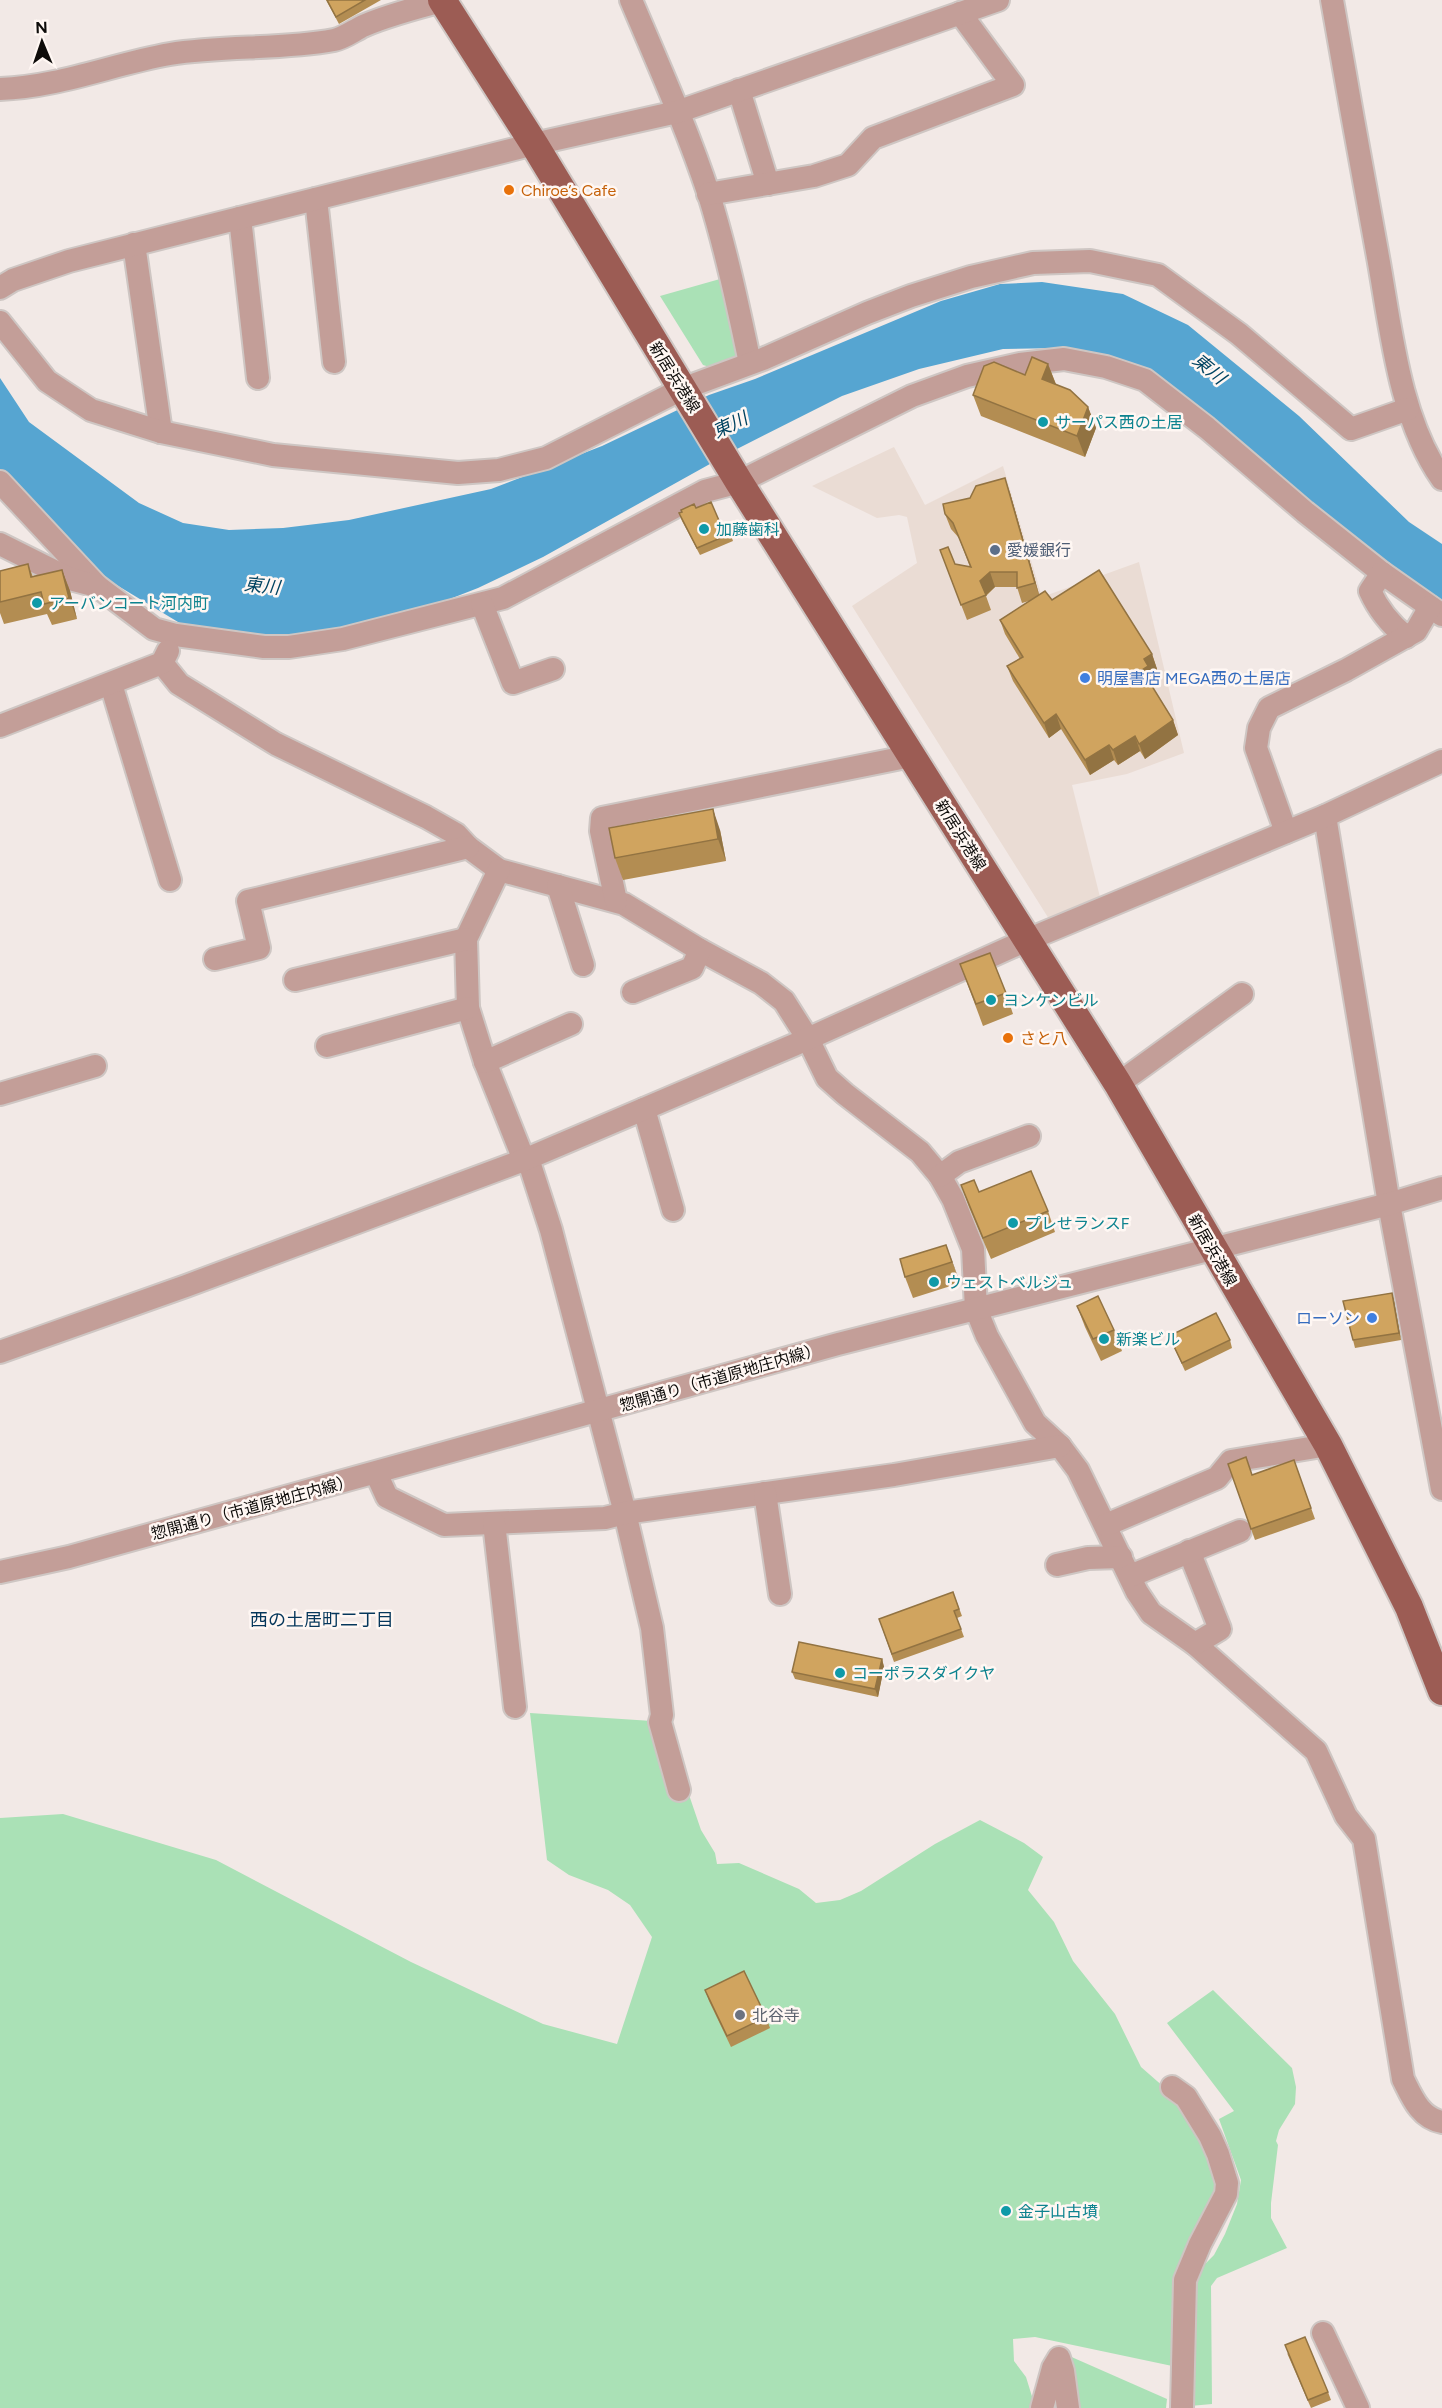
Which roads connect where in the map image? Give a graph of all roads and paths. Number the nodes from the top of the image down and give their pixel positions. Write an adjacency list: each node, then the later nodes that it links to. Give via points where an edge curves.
1 (444, 0): 6 (street, via 364,26 336,40 170,54 58,82); 9 (main road, 新居浜港線)
2 (631, 0): 8 (street)
3 (998, 0): 5 (street)
4 (1332, 0): 21 (street)
5 (960, 14): 7 (street); 10 (street, via 1013,85 873,138 848,165 814,176)
6 (0, 89)
7 (739, 90): 8 (street); 10 (street)
8 (677, 112): 9 (street); 11 (street)
9 (534, 144): 12 (street); 20 (main road, 新居浜港線)
10 (768, 183): 11 (street)
11 (708, 194): 18 (street, via 731,274)
12 (316, 199): 13 (street); 17 (street)
13 (240, 218): 14 (street); 19 (street)
14 (134, 244): 15 (street, via 69,261); 22 (street)
15 (0, 288)
16 (0, 322): 22 (street, via 47,381 91,410)
17 (334, 362)
18 (750, 363): 20 (street); 21 (street, via 867,312 970,277 1033,263 1090,261 1158,276 1239,334 1351,429)
19 (258, 378)
20 (683, 390): 22 (street, via 546,458 499,470 419,471 273,455); 23 (main road, 新居浜港線)
21 (1408, 410): 24 (street, via 1432,466)
22 (161, 432)
23 (737, 478): 27 (street, via 912,396 967,376 1064,359 1144,380); 29 (street, via 705,491 503,598); 37 (main road, 新居浜港線)
24 (1442, 479)
25 (0, 482): 28 (street)
26 (0, 544): 28 (street, via 70,579)
27 (1383, 573): 30 (street); 32 (street, via 1370,591 1395,628)
28 (97, 586): 31 (street, via 154,629)
29 (482, 604): 31 (street, via 343,639 289,647 238,645); 34 (street, via 513,683)
30 (1436, 611): 32 (street)
31 (176, 635): 33 (street)
32 (1407, 637): 40 (street, via 1269,708 1258,728 1256,748)
33 (162, 663): 35 (street); 41 (street, via 179,684 276,744 426,817 456,834)
34 (553, 669)
35 (111, 684): 36 (street); 43 (street)
36 (0, 726)
37 (911, 756): 45 (street, via 602,818 601,831); 47 (main road, 新居浜港線)
38 (1442, 761): 39 (street)
39 (1325, 816): 40 (street); 67 (street)
40 (1286, 832): 47 (street)
41 (468, 847): 42 (street); 49 (street, via 248,901 259,948)
42 (499, 870): 44 (street); 46 (street)
43 (170, 880)
44 (558, 886): 45 (street); 50 (street)
45 (616, 902): 48 (street)
46 (466, 939): 51 (street); 54 (street)
47 (1027, 940): 56 (street); 60 (main road, 新居浜港線)
48 (700, 950): 52 (street, via 692,968); 56 (street, via 761,983 784,1001)
49 (215, 959)
50 (583, 965)
51 (295, 980)
52 (633, 992)
53 (1242, 994): 60 (street)
54 (468, 1008): 57 (street); 58 (street)
55 (571, 1024): 58 (street)
56 (808, 1039): 62 (street); 65 (street, via 827,1078 920,1152)
57 (327, 1046)
58 (485, 1062): 64 (street)
59 (95, 1066): 61 (street)
60 (1118, 1084): 69 (main road, 新居浜港線)
61 (0, 1094)
62 (644, 1109): 64 (street); 68 (street)
63 (1029, 1136): 65 (street, via 959,1162)
64 (524, 1160): 71 (street); 73 (street, via 531,1168 551,1230)
65 (940, 1176): 70 (street, via 973,1249)
66 (1442, 1188): 67 (street, 惣開通り（市道原地庄内線）)
67 (1389, 1204): 69 (street, 惣開通り（市道原地庄内線）); 72 (street)
68 (673, 1210)
69 (1212, 1249): 70 (street, 惣開通り（市道原地庄内線）); 74 (main road, 新居浜港線)
70 (976, 1309): 73 (street, 惣開通り（市道原地庄内線）); 75 (street, via 1035,1423)
71 (0, 1352)
72 (1434, 1399): 77 (street)
73 (599, 1411): 76 (street, 惣開通り（市道原地庄内線）); 79 (street)
74 (1328, 1445): 81 (street, via 1231,1461 1217,1478); 89 (main road, 新居浜港線, via 1409,1607)
75 (1060, 1446): 78 (street); 81 (street, via 1078,1470)
76 (376, 1473): 80 (street, via 387,1497 444,1525); 86 (street, 惣開通り（市道原地庄内線）, via 69,1557)
77 (1442, 1489)
78 (765, 1493): 79 (street); 87 (street)
79 (625, 1513): 80 (street, via 605,1518); 91 (street, via 652,1628 660,1722)
80 (494, 1523): 90 (street)
81 (1106, 1525): 85 (street)
82 (1240, 1531): 83 (street)
83 (1189, 1551): 85 (street); 88 (street, via 1220,1629)
84 (1057, 1565): 85 (street, via 1088,1558)
85 (1126, 1566): 88 (street, via 1151,1613)
86 (0, 1572)
87 (780, 1594)
88 (1195, 1644): 93 (street, via 1316,1751 1346,1816 1364,1839 1403,2079 1418,2109)
89 (1442, 1691)
90 (515, 1707)
91 (679, 1790)
92 (1172, 2087): 97 (street, via 1186,2097 1210,2136 1227,2183 1226,2194 1185,2280)
93 (1442, 2122)
94 (1323, 2333): 98 (street)
95 (1042, 2408): 96 (street, via 1059,2358)
96 (1068, 2408)
97 (1182, 2408)
98 (1358, 2408)

